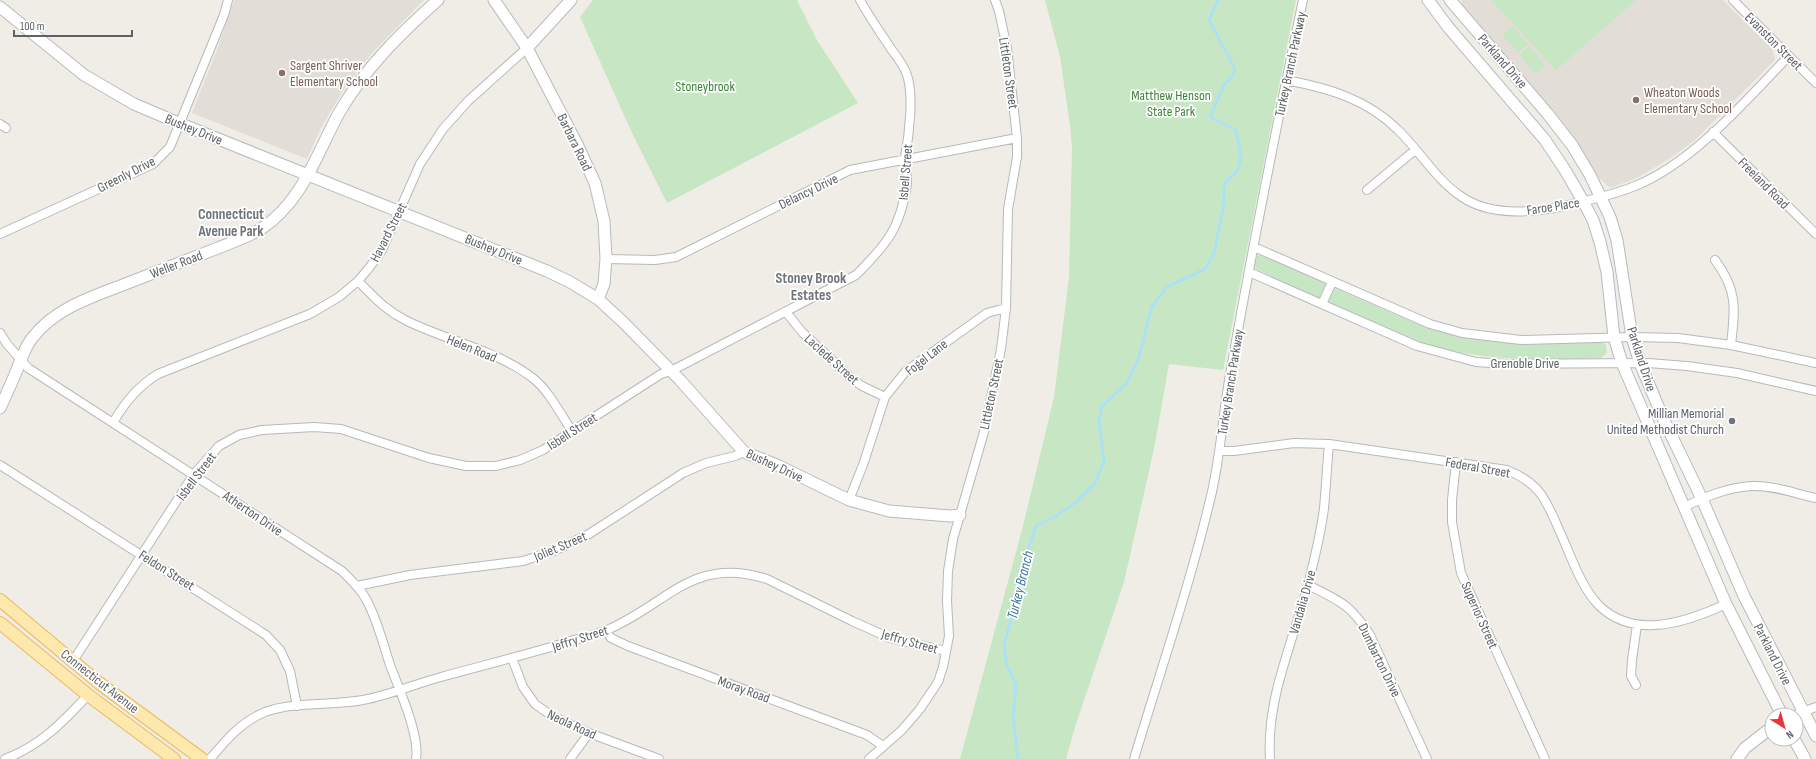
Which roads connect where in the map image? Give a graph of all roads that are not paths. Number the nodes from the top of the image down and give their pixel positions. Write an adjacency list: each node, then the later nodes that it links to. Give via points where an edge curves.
1 (228, 0): 16 (street, Greenly Drive)
2 (438, 0): 21 (street, Weller Road, via 402,33 358,84 339,113)
3 (494, 0): 12 (street, Barbara Road)
4 (571, 0): 12 (street, Havard Street)
5 (860, 0): 20 (street, Isbell Street, via 907,75 910,100 908,147)
6 (995, 0): 18 (street, Littleton Street, via 1007,48)
7 (1303, 0): 14 (street, Turkey Branch Parkway)
8 (1428, 0): 24 (street, Parkland Drive, via 1545,140)
9 (1450, 0): 23 (street, Parkland Drive, via 1567,139)
10 (1733, 0): 13 (street, Evanston Street)
11 (0, 6): 16 (street, Bushey Drive, via 84,75 134,104)
12 (527, 48): 25 (street, Havard Street, via 468,101 443,129 420,164); 29 (street, Barbara Road, via 595,183 604,221)
13 (1789, 56): 15 (street, Evanston Street); 17 (street, Faroe Place)
14 (1286, 80): 19 (street, Faroe Place, via 1319,86 1363,104 1398,130); 28 (street, Turkey Branch Parkway)
15 (1816, 83)
16 (181, 124): 21 (street, Bushey Drive); 26 (street, Greenly Drive, via 170,147 153,164)
17 (1713, 132): 23 (street, Faroe Place, via 1665,170 1636,186); 27 (street, Freeland Road)
18 (1017, 138): 20 (street, Delancy Drive); 36 (street, Littleton Street, via 1017,157 1008,209)
19 (1415, 150): 22 (street); 24 (street, Faroe Place, via 1452,189 1480,206 1502,211 1538,211)
20 (905, 158): 29 (street, Delancy Drive, via 850,170 676,257 655,260); 37 (street, Isbell Street, via 907,182 901,213 881,251 856,275)
21 (309, 174): 25 (street, Bushey Drive); 42 (street, Weller Road, via 285,208 261,229 87,299 53,316 33,336)
22 (1367, 190)
23 (1601, 198): 24 (street, Faroe Place); 39 (street, Parkland Drive, via 1617,240)
24 (1583, 202): 40 (street, Parkland Drive, via 1593,220 1607,272)
25 (400, 211): 32 (street, Havard Street, via 382,250); 34 (street, Bushey Drive, via 547,271)
26 (0, 234)
27 (1816, 234)
28 (1254, 247): 31 (street, Turkey Branch Parkway); 33 (street, Grenoble Drive)
29 (606, 259): 34 (street, Barbara Road, via 604,284)
30 (1715, 260): 41 (street, via 1733,293)
31 (1249, 272): 35 (street, Grenoble Drive); 53 (street, Turkey Branch Parkway, via 1228,383)
32 (358, 281): 50 (street, Havard Street, via 339,297 310,314 158,374 135,393); 51 (street, Helen Road, via 375,300 407,321 503,360 536,380)
33 (1332, 282): 35 (street); 40 (street, Grenoble Drive, via 1430,324 1462,333 1521,340)
34 (598, 299): 46 (street, Bushey Drive)
35 (1322, 304): 43 (street, Grenoble Drive, via 1417,346 1476,362)
36 (1006, 308): 48 (street, Fogel Lane, via 987,312 906,371); 62 (street, Littleton Street, via 992,396)
37 (786, 312): 46 (street, Isbell Street); 48 (street, Laclede Street, via 802,332 852,379)
38 (0, 333): 42 (street, Atherton Drive)
39 (1632, 337): 40 (street, Grenoble Drive); 41 (street, Grenoble Drive, via 1678,338); 45 (street, Parkland Drive)
40 (1614, 338): 43 (street, Parkland Drive)
41 (1731, 345): 44 (street, Grenoble Drive)
42 (21, 360): 49 (street, Weller Road); 50 (street, Atherton Drive, via 42,378)
43 (1622, 363): 45 (street, Grenoble Drive); 61 (street, Parkland Drive)
44 (1816, 363)
45 (1640, 364): 47 (street, Grenoble Drive, via 1687,366 1737,373); 59 (street, Parkland Drive)
46 (671, 371): 51 (street, Isbell Street, via 661,374); 54 (street, Bushey Drive)
47 (1816, 391)
48 (885, 397): 60 (street, Fogel Lane)
49 (0, 408)
50 (113, 423): 57 (street, Atherton Drive)
51 (572, 431): 57 (street, Isbell Street, via 543,450 520,460 496,466 466,466 429,458 341,429 314,427 262,430 239,435 219,446)
52 (1329, 444): 53 (street, Federal Street, via 1294,443 1234,452); 55 (street, Federal Street); 65 (street, Vandalia Drive, via 1324,508)
53 (1219, 451): 96 (street, Turkey Branch Parkway, via 1196,555)
54 (744, 452): 60 (street, Bushey Drive); 64 (street, Joliet Street, via 706,463 684,473 589,534 554,552 523,560)
55 (1456, 462): 69 (street, Federal Street, via 1507,470 1531,483 1544,498 1594,600 1614,617); 99 (street, Superior Street, via 1452,522 1461,573)
56 (0, 465): 63 (street, Feldon Street)
57 (194, 474): 63 (street, Isbell Street); 64 (street, Atherton Drive, via 342,571)
58 (1816, 498): 59 (street, via 1752,486)
59 (1702, 499): 61 (street); 79 (street, Parkland Drive)
60 (849, 500): 62 (street, Bushey Drive, via 889,510)
61 (1684, 507): 67 (street, Parkland Drive)
62 (960, 515): 71 (street, Littleton Street, via 948,571 949,636)
63 (142, 554): 73 (street, Isbell Street); 77 (street, Feldon Street, via 266,634 280,650 290,671)
64 (357, 586): 75 (street, Atherton Drive, via 372,612)
65 (1308, 586): 97 (street, Vandalia Drive, via 1272,708); 98 (street, Dumbarton Drive, via 1338,600 1359,618 1370,635)
66 (0, 600): 73 (main road, Connecticut Avenue)
67 (1726, 604): 69 (street, Federal Street, via 1699,617 1680,622 1660,626); 78 (street, Parkland Drive)
68 (0, 623): 76 (main road, Connecticut Avenue)
69 (1637, 625): 74 (street, via 1631,676)
70 (606, 631): 71 (street, Jeffry Street, via 696,578 731,572 767,579 890,638); 72 (street, Jeffry Street); 86 (street, Moray Road, via 611,638 628,646 867,735)
71 (946, 651): 86 (street, Littleton Street, via 938,682 902,730)
72 (512, 658): 75 (street, Jeffry Street); 83 (street, Neola Road, via 523,687 535,704 552,716)
73 (73, 661): 90 (main road, Connecticut Avenue)
74 (1636, 685)
75 (399, 690): 77 (street, Jeffry Street, via 359,701); 92 (street, Atherton Drive, via 414,734)
76 (88, 695): 88 (street, via 42,740); 89 (main road, Connecticut Avenue)
77 (297, 706): 91 (street, Jeffry Street, via 266,712 247,720)
78 (1778, 707)
79 (1796, 707)
80 (1816, 707): 81 (street)
81 (1804, 711)
82 (1804, 720): 85 (street, Parkland Drive)
83 (589, 733): 93 (street); 94 (street, Neola Road)
84 (1764, 733): 100 (street, via 1745,748)
85 (1816, 736)
86 (883, 746): 95 (street, Littleton Street)
87 (1798, 747): 101 (street)
88 (5, 759)
89 (174, 759)
90 (202, 759)
91 (210, 759)
92 (416, 759)
93 (570, 759)
94 (659, 759)
95 (869, 759)
96 (1134, 759)
97 (1270, 759)
98 (1427, 759)
99 (1545, 759)
100 (1737, 759)
101 (1805, 759)

